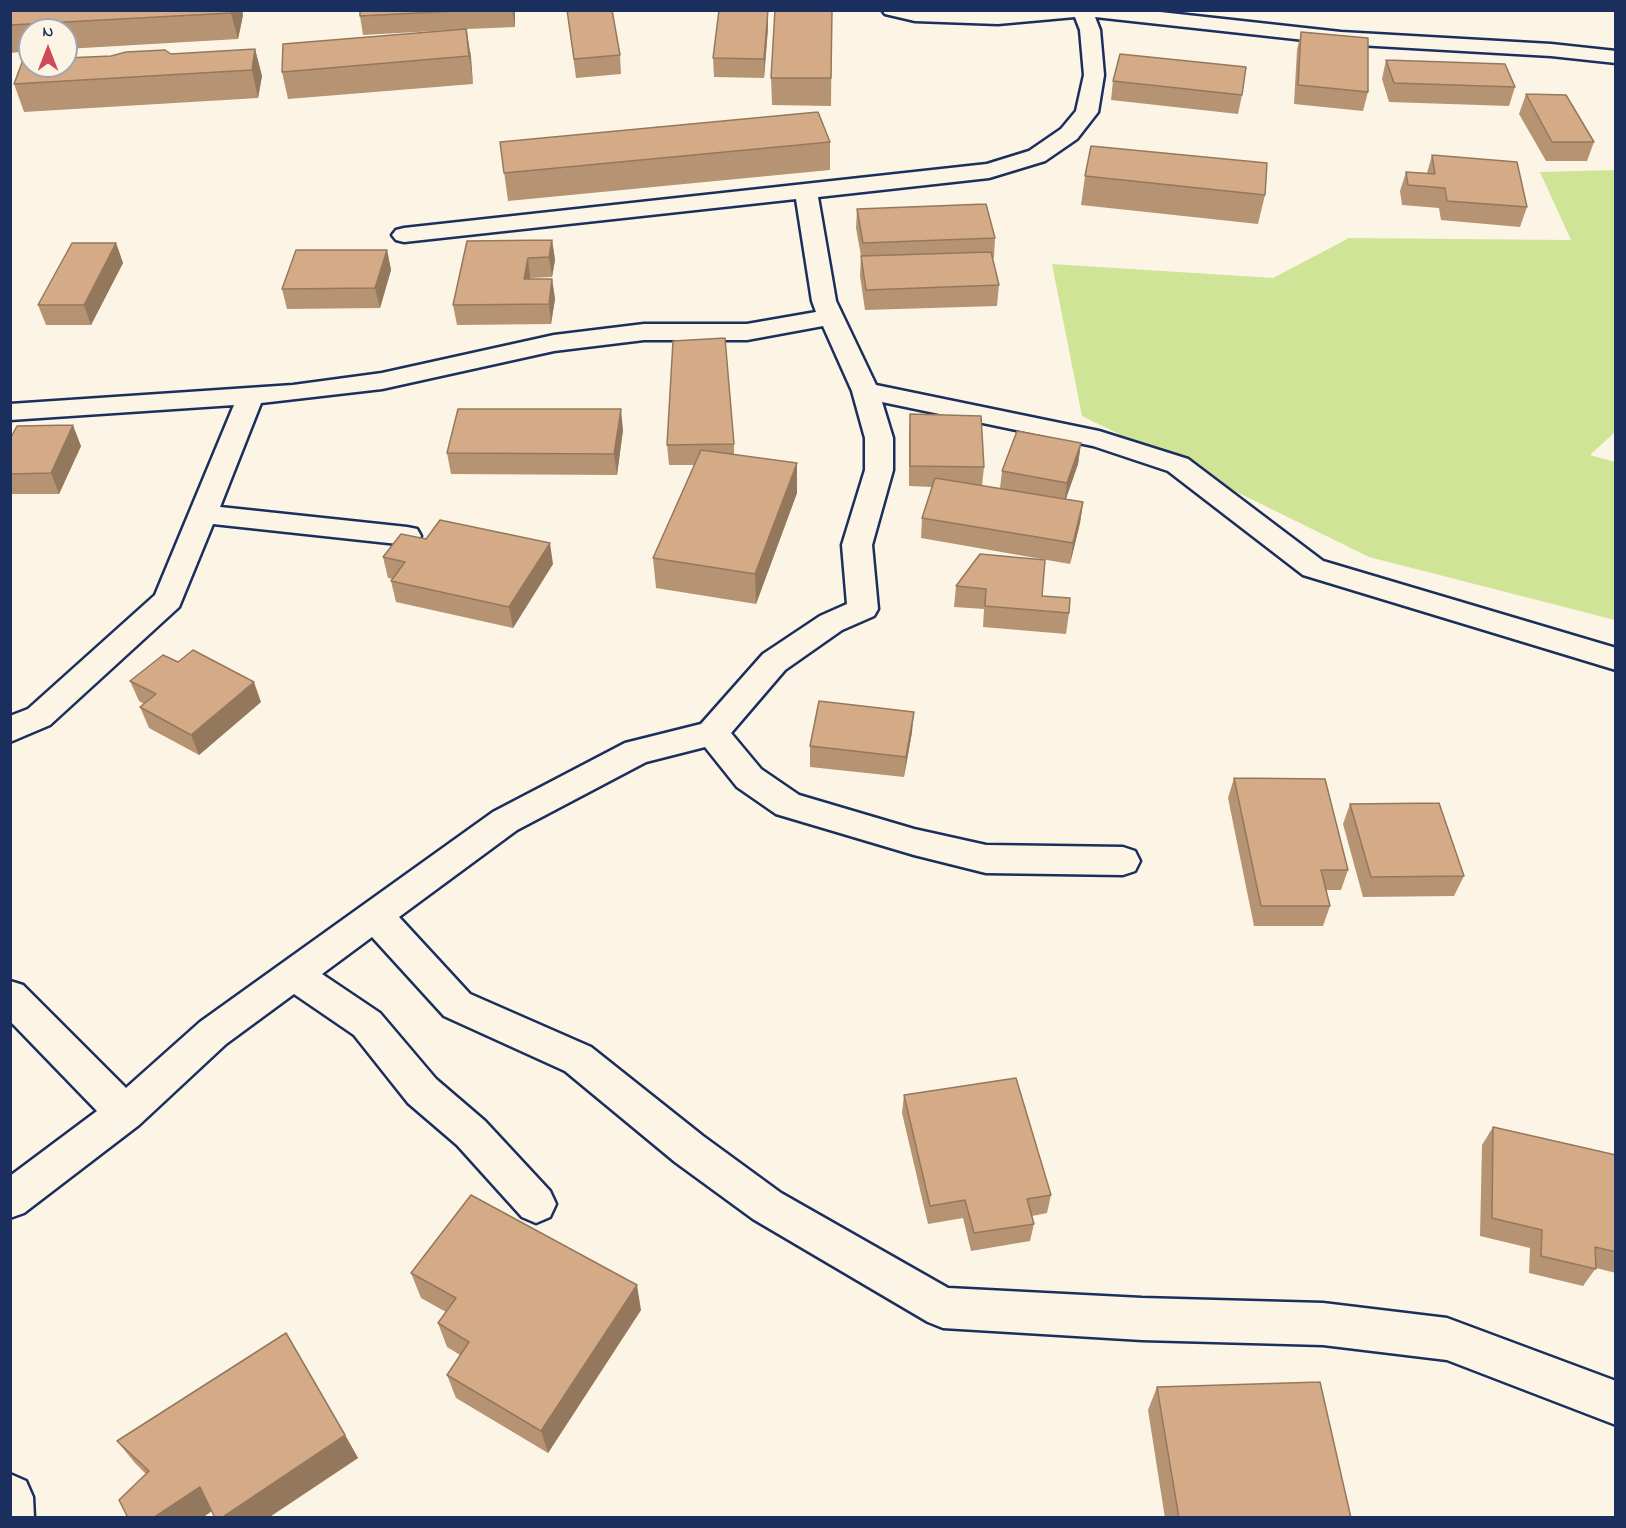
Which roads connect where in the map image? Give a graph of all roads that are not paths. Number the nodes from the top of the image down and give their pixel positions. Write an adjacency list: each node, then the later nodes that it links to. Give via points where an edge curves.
1 (892, 10): 2 (street, via 915,15 998,18)
2 (1082, 10): 3 (street, via 1341,38); 4 (street, via 1090,30 1094,75 1087,112 1069,134 1037,156 989,171)
3 (1616, 57)
4 (806, 191): 5 (street); 6 (street, via 824,301)
5 (405, 235)
6 (831, 317): 7 (street); 8 (street, via 747,332 644,332 554,343 382,381)
7 (865, 391): 12 (street, via 1099,439 1179,465 1313,568); 14 (street, via 879,438 879,470 856,545 863,609 831,623 774,662)
8 (251, 396): 9 (street); 10 (street)
9 (10, 412)
10 (204, 514): 11 (street); 13 (street, via 168,600 39,717)
11 (407, 536)
12 (1616, 659)
13 (10, 730)
14 (711, 733): 15 (street, via 749,778 788,805 986,859); 16 (street, via 637,752 505,821)
15 (1123, 861)
16 (376, 917): 17 (street); 22 (street, via 457,1005 578,1059 767,1206 944,1308 1323,1324 1447,1339)
17 (295, 975): 19 (street, via 213,1033); 21 (street, via 367,1024 422,1091 471,1133)
18 (10, 996): 19 (street)
19 (125, 1113): 20 (street)
20 (10, 1200)
21 (536, 1204)
22 (1616, 1403)
23 (10, 1497): 24 (street)
24 (12, 1518)

